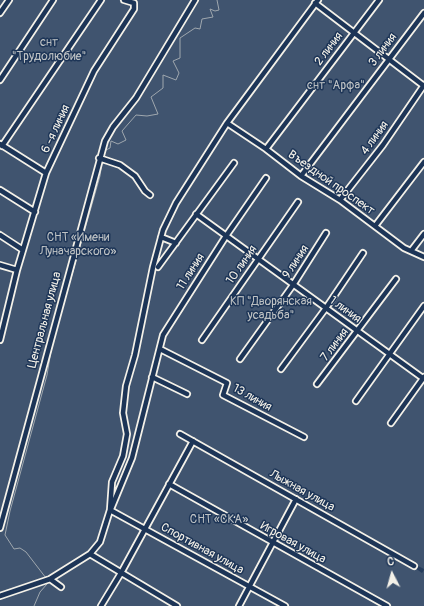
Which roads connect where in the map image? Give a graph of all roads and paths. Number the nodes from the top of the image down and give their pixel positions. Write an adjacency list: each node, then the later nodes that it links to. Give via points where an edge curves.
1 (8, 0): 8 (street)
2 (53, 0): 12 (street)
3 (101, 0): 15 (street)
4 (124, 0): 20 (street, 6 -я линия, via 134,3 135,6 94,71)
5 (195, 0): 17 (street, Центральная улица, via 136,98 113,127)
6 (380, 0): 10 (street, 2 линия)
7 (316, 2): 10 (street); 14 (street)
8 (0, 13)
9 (424, 13): 11 (street, 3 линия)
10 (354, 32): 11 (street); 16 (street, 2 линия)
11 (388, 60): 13 (street); 21 (street, 3 линия)
12 (0, 80)
13 (424, 86): 25 (street, 4 линия)
14 (227, 123): 16 (street, Въездной проспект); 34 (street, via 176,203)
15 (1, 145): 20 (street)
16 (266, 149): 21 (street, Въездной проспект)
17 (99, 158): 24 (street, via 120,165 135,176 144,191); 67 (street, Центральная улица)
18 (424, 162): 29 (street)
19 (234, 164): 28 (street)
20 (46, 173): 27 (street, 6 -я линия)
21 (301, 176): 25 (street, Въездной проспект)
22 (266, 178): 33 (street, 11 линия)
23 (0, 190): 27 (street)
24 (150, 195)
25 (340, 200): 29 (street, Въездной проспект)
26 (298, 202): 40 (street, 10 линия)
27 (36, 212): 36 (street, 6 -я линия)
28 (196, 214): 33 (street, 1 линия); 35 (street)
29 (375, 226): 37 (street, Въездной проспект)
30 (326, 234): 45 (street, 9 линия)
31 (424, 234): 37 (street)
32 (0, 235): 36 (street)
33 (226, 236): 40 (street, 1 линия); 51 (street, 11 линия, via 163,335)
34 (161, 237): 35 (street); 66 (street, via 126,386 122,413 127,434 123,456 112,482)
35 (176, 243): 42 (street)
36 (23, 250): 43 (street, 6 -я линия)
37 (411, 251): 39 (street, Въездной проспект)
38 (363, 253): 47 (street)
39 (424, 257)
40 (258, 260): 45 (street, 1 линия); 50 (street, 10 линия)
41 (0, 265): 43 (street)
42 (158, 267)
43 (17, 270): 49 (street, 6 -я линия)
44 (396, 279): 48 (street, 7 линия)
45 (293, 285): 47 (street, 1 линия); 53 (street, 9 линия)
46 (424, 306): 52 (street)
47 (326, 308): 48 (street, 1 линия); 54 (street)
48 (358, 331): 52 (street, 1 линия); 57 (street, 7 линия)
49 (0, 340)
50 (202, 340)
51 (160, 349): 55 (street, 11 линия); 62 (street, 13 линия, via 226,383 223,395)
52 (390, 354): 56 (street, 1 линия); 59 (street)
53 (240, 359)
54 (281, 369)
55 (152, 376): 58 (street); 66 (street, 11 линия, via 132,458)
56 (424, 378): 60 (street)
57 (317, 384)
58 (187, 394)
59 (356, 400)
60 (391, 422)
61 (180, 434): 63 (street, Лыжная улица)
62 (304, 437)
63 (193, 441): 64 (street); 65 (street, Лыжная улица)
64 (169, 484): 68 (street); 69 (street, Игровая улица)
65 (296, 499): 69 (street); 71 (street, Лыжная улица)
66 (110, 510): 68 (street, Спортивная улица); 70 (street, via 100,542)
67 (0, 528)
68 (144, 528): 72 (street); 74 (street, Спортивная улица)
69 (272, 543): 74 (street); 81 (street, Игровая улица)
70 (90, 554): 72 (street); 73 (street)
71 (414, 566)
72 (121, 573): 77 (street); 78 (street)
73 (50, 579): 75 (street); 76 (street)
74 (249, 586): 79 (street); 80 (street, Спортивная улица)
75 (61, 587)
76 (0, 596)
77 (101, 606)
78 (177, 606)
79 (239, 606)
80 (285, 606)
81 (387, 606)

